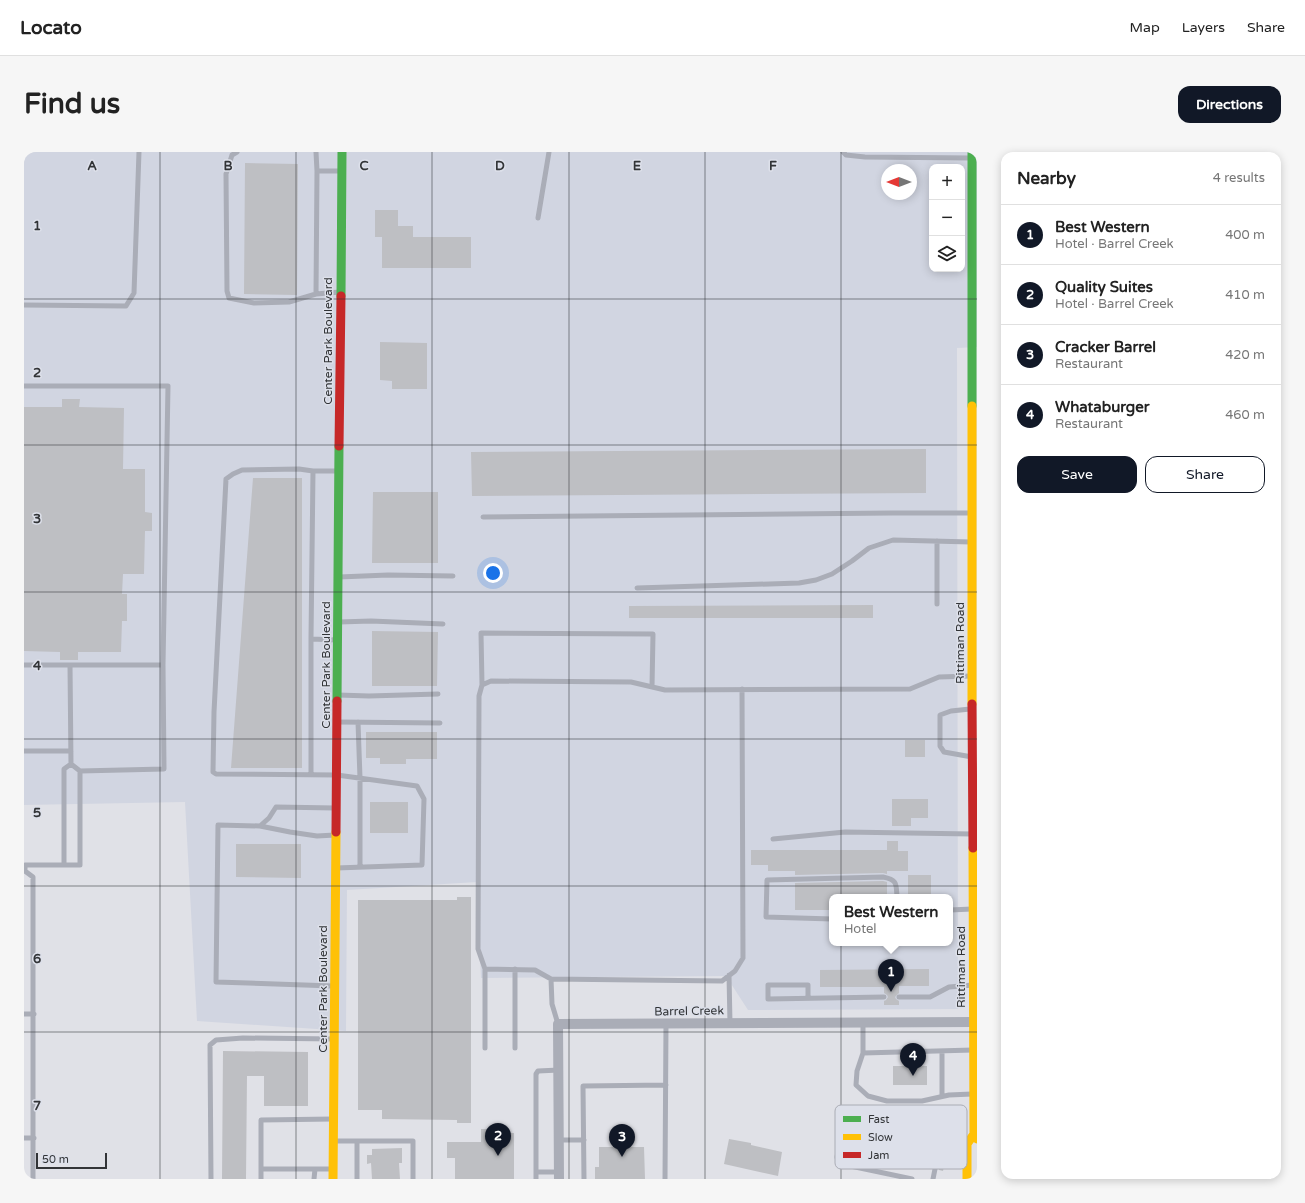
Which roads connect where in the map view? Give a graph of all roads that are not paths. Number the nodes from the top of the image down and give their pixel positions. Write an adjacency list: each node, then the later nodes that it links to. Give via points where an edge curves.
1 (139, 152): 15 (lane, via 134,292 126,306)
2 (238, 152): 14 (lane, via 232,155 226,174 229,298 254,303 290,302)
3 (316, 152): 9 (lane)
4 (342, 152): 10 (street, Center Park Boulevard)
5 (549, 152): 11 (lane)
6 (844, 152): 7 (lane, via 846,155 865,157)
7 (934, 155): 8 (lane)
8 (973, 156): 12 (street, Rittiman Road)
9 (317, 170): 10 (lane); 14 (lane)
10 (341, 171): 13 (street, Center Park Boulevard)
11 (538, 218)
12 (974, 236): 16 (street, Rittiman Road)
13 (341, 292): 14 (lane); 20 (street, Center Park Boulevard)
14 (316, 294)
15 (24, 305)
16 (974, 366): 18 (street, Rittiman Road)
17 (24, 386): 38 (lane, via 168,386)
18 (974, 469): 21 (street, Rittiman Road)
19 (313, 471): 20 (lane); 33 (lane); 55 (lane, via 242,470 226,479 213,772)
20 (339, 471): 26 (street, Center Park Boulevard)
21 (974, 511): 22 (lane); 24 (street, Rittiman Road)
22 (483, 517)
23 (937, 541): 24 (lane); 27 (lane, via 893,540 869,548 832,574 799,583); 29 (lane)
24 (972, 542): 28 (street, Rittiman Road)
25 (453, 576): 26 (lane)
26 (338, 577): 31 (street, Center Park Boulevard)
27 (637, 588)
28 (974, 588): 30 (street, Rittiman Road)
29 (937, 604)
30 (974, 619): 35 (street, Rittiman Road)
31 (338, 622): 32 (lane); 34 (street, Center Park Boulevard)
32 (443, 624)
33 (311, 639): 34 (lane); 55 (lane)
34 (338, 640): 44 (street, Center Park Boulevard)
35 (975, 662): 39 (street, Rittiman Road)
36 (24, 665): 37 (lane)
37 (70, 665): 38 (lane); 51 (lane)
38 (162, 665): 54 (lane, via 164,769)
39 (972, 676): 42 (lane, via 939,677 910,689); 45 (street, Rittiman Road)
40 (482, 685): 41 (lane, via 491,681 631,682); 41 (lane, via 481,634 652,634); 75 (lane, via 479,696 478,949)
41 (652, 687): 42 (lane, via 665,690)
42 (742, 690): 77 (lane, via 742,958 735,971)
43 (438, 694): 44 (lane)
44 (337, 695): 46 (street, Center Park Boulevard)
45 (972, 708): 49 (street, Rittiman Road); 52 (lane, via 940,715 940,746 944,752)
46 (337, 722): 47 (lane); 56 (street, Center Park Boulevard)
47 (358, 722): 48 (lane); 57 (lane)
48 (440, 724)
49 (975, 726): 52 (street, Rittiman Road)
50 (24, 751): 51 (lane)
51 (71, 751): 53 (lane)
52 (974, 754): 58 (street, Rittiman Road)
53 (71, 764): 54 (lane); 66 (lane, via 64,769)
54 (80, 771): 66 (lane, via 80,865)
55 (311, 775): 56 (lane)
56 (337, 775): 57 (lane); 59 (street, Center Park Boulevard)
57 (360, 778): 67 (lane); 67 (lane, via 417,786 424,799 422,865)
58 (975, 784): 60 (street, Rittiman Road)
59 (336, 808): 61 (lane, via 276,807); 62 (street, Center Park Boulevard)
60 (975, 819): 63 (street, Rittiman Road)
61 (260, 826): 62 (lane, via 317,836); 80 (lane, via 218,825 216,982)
62 (336, 834): 68 (street, Center Park Boulevard)
63 (973, 834): 64 (lane, via 845,832); 65 (street, Rittiman Road)
64 (773, 839)
65 (975, 850): 71 (street, Rittiman Road)
66 (64, 864): 69 (lane, via 25,865)
67 (360, 867): 68 (lane)
68 (336, 868): 80 (street, Center Park Boulevard)
69 (24, 871): 85 (lane, via 33,878)
70 (897, 894): 73 (lane, via 893,879 883,877 767,880 766,917)
71 (974, 903): 72 (lane); 74 (street, Rittiman Road)
72 (953, 909)
73 (829, 919)
74 (975, 966): 79 (street, Rittiman Road)
75 (485, 969): 76 (lane); 93 (lane)
76 (515, 969): 78 (lane, via 535,970); 94 (lane)
77 (729, 975): 78 (lane, via 722,981); 88 (lane)
78 (551, 979): 89 (lane, via 552,1004)
79 (974, 985): 82 (lane, via 949,987 930,997); 87 (street, Rittiman Road)
80 (335, 986): 92 (street, Center Park Boulevard)
81 (884, 997): 83 (lane)
82 (899, 997)
83 (808, 998): 83 (lane, via 768,999 768,985 808,985)
84 (24, 1014): 85 (lane)
85 (34, 1014): 107 (lane)
86 (863, 1022): 87 (street, Barrel Creek); 88 (street, Barrel Creek); 97 (lane)
87 (974, 1022): 91 (street, Rittiman Road)
88 (730, 1023): 90 (street, Barrel Creek)
89 (558, 1024): 90 (street, Barrel Creek); 99 (street)
90 (666, 1024): 100 (lane)
91 (975, 1038): 96 (street, Rittiman Road)
92 (335, 1039): 104 (street, Center Park Boulevard); 121 (lane, via 243,1038 216,1040 210,1045)
93 (485, 1048)
94 (515, 1048)
95 (942, 1050): 96 (lane); 97 (lane); 102 (lane)
96 (974, 1050): 98 (street, Rittiman Road)
97 (863, 1053): 102 (lane, via 857,1071 856,1086 868,1096 887,1101 922,1101)
98 (975, 1064): 101 (street, Rittiman Road)
99 (559, 1070): 108 (street); 118 (lane, via 538,1071 536,1074)
100 (666, 1085): 109 (lane, via 583,1086); 129 (lane)
101 (974, 1094): 102 (lane); 103 (street, Rittiman Road)
102 (942, 1096)
103 (976, 1108): 105 (street, Rittiman Road)
104 (334, 1119): 110 (street, Center Park Boulevard); 113 (lane, via 261,1120)
105 (976, 1136): 112 (street, Rittiman Road)
106 (24, 1138): 107 (lane)
107 (34, 1138): 120 (lane)
108 (559, 1140): 109 (lane); 119 (street)
109 (584, 1140): 128 (lane)
110 (334, 1141): 111 (lane); 115 (street, Center Park Boulevard)
111 (357, 1141): 125 (lane); 126 (lane, via 413,1141)
112 (967, 1144): 132 (street)
113 (261, 1169): 114 (lane); 122 (lane)
114 (315, 1169): 115 (lane); 123 (lane)
115 (334, 1169): 124 (street, Center Park Boulevard)
116 (865, 1169): 130 (lane)
117 (935, 1169): 131 (lane)
118 (536, 1172): 119 (lane); 127 (lane)
119 (559, 1176)
120 (33, 1179)
121 (211, 1179)
122 (261, 1179)
123 (314, 1179)
124 (333, 1179)
125 (357, 1179)
126 (413, 1179)
127 (536, 1179)
128 (584, 1179)
129 (665, 1179)
130 (912, 1179)
131 (934, 1179)
132 (967, 1179)

